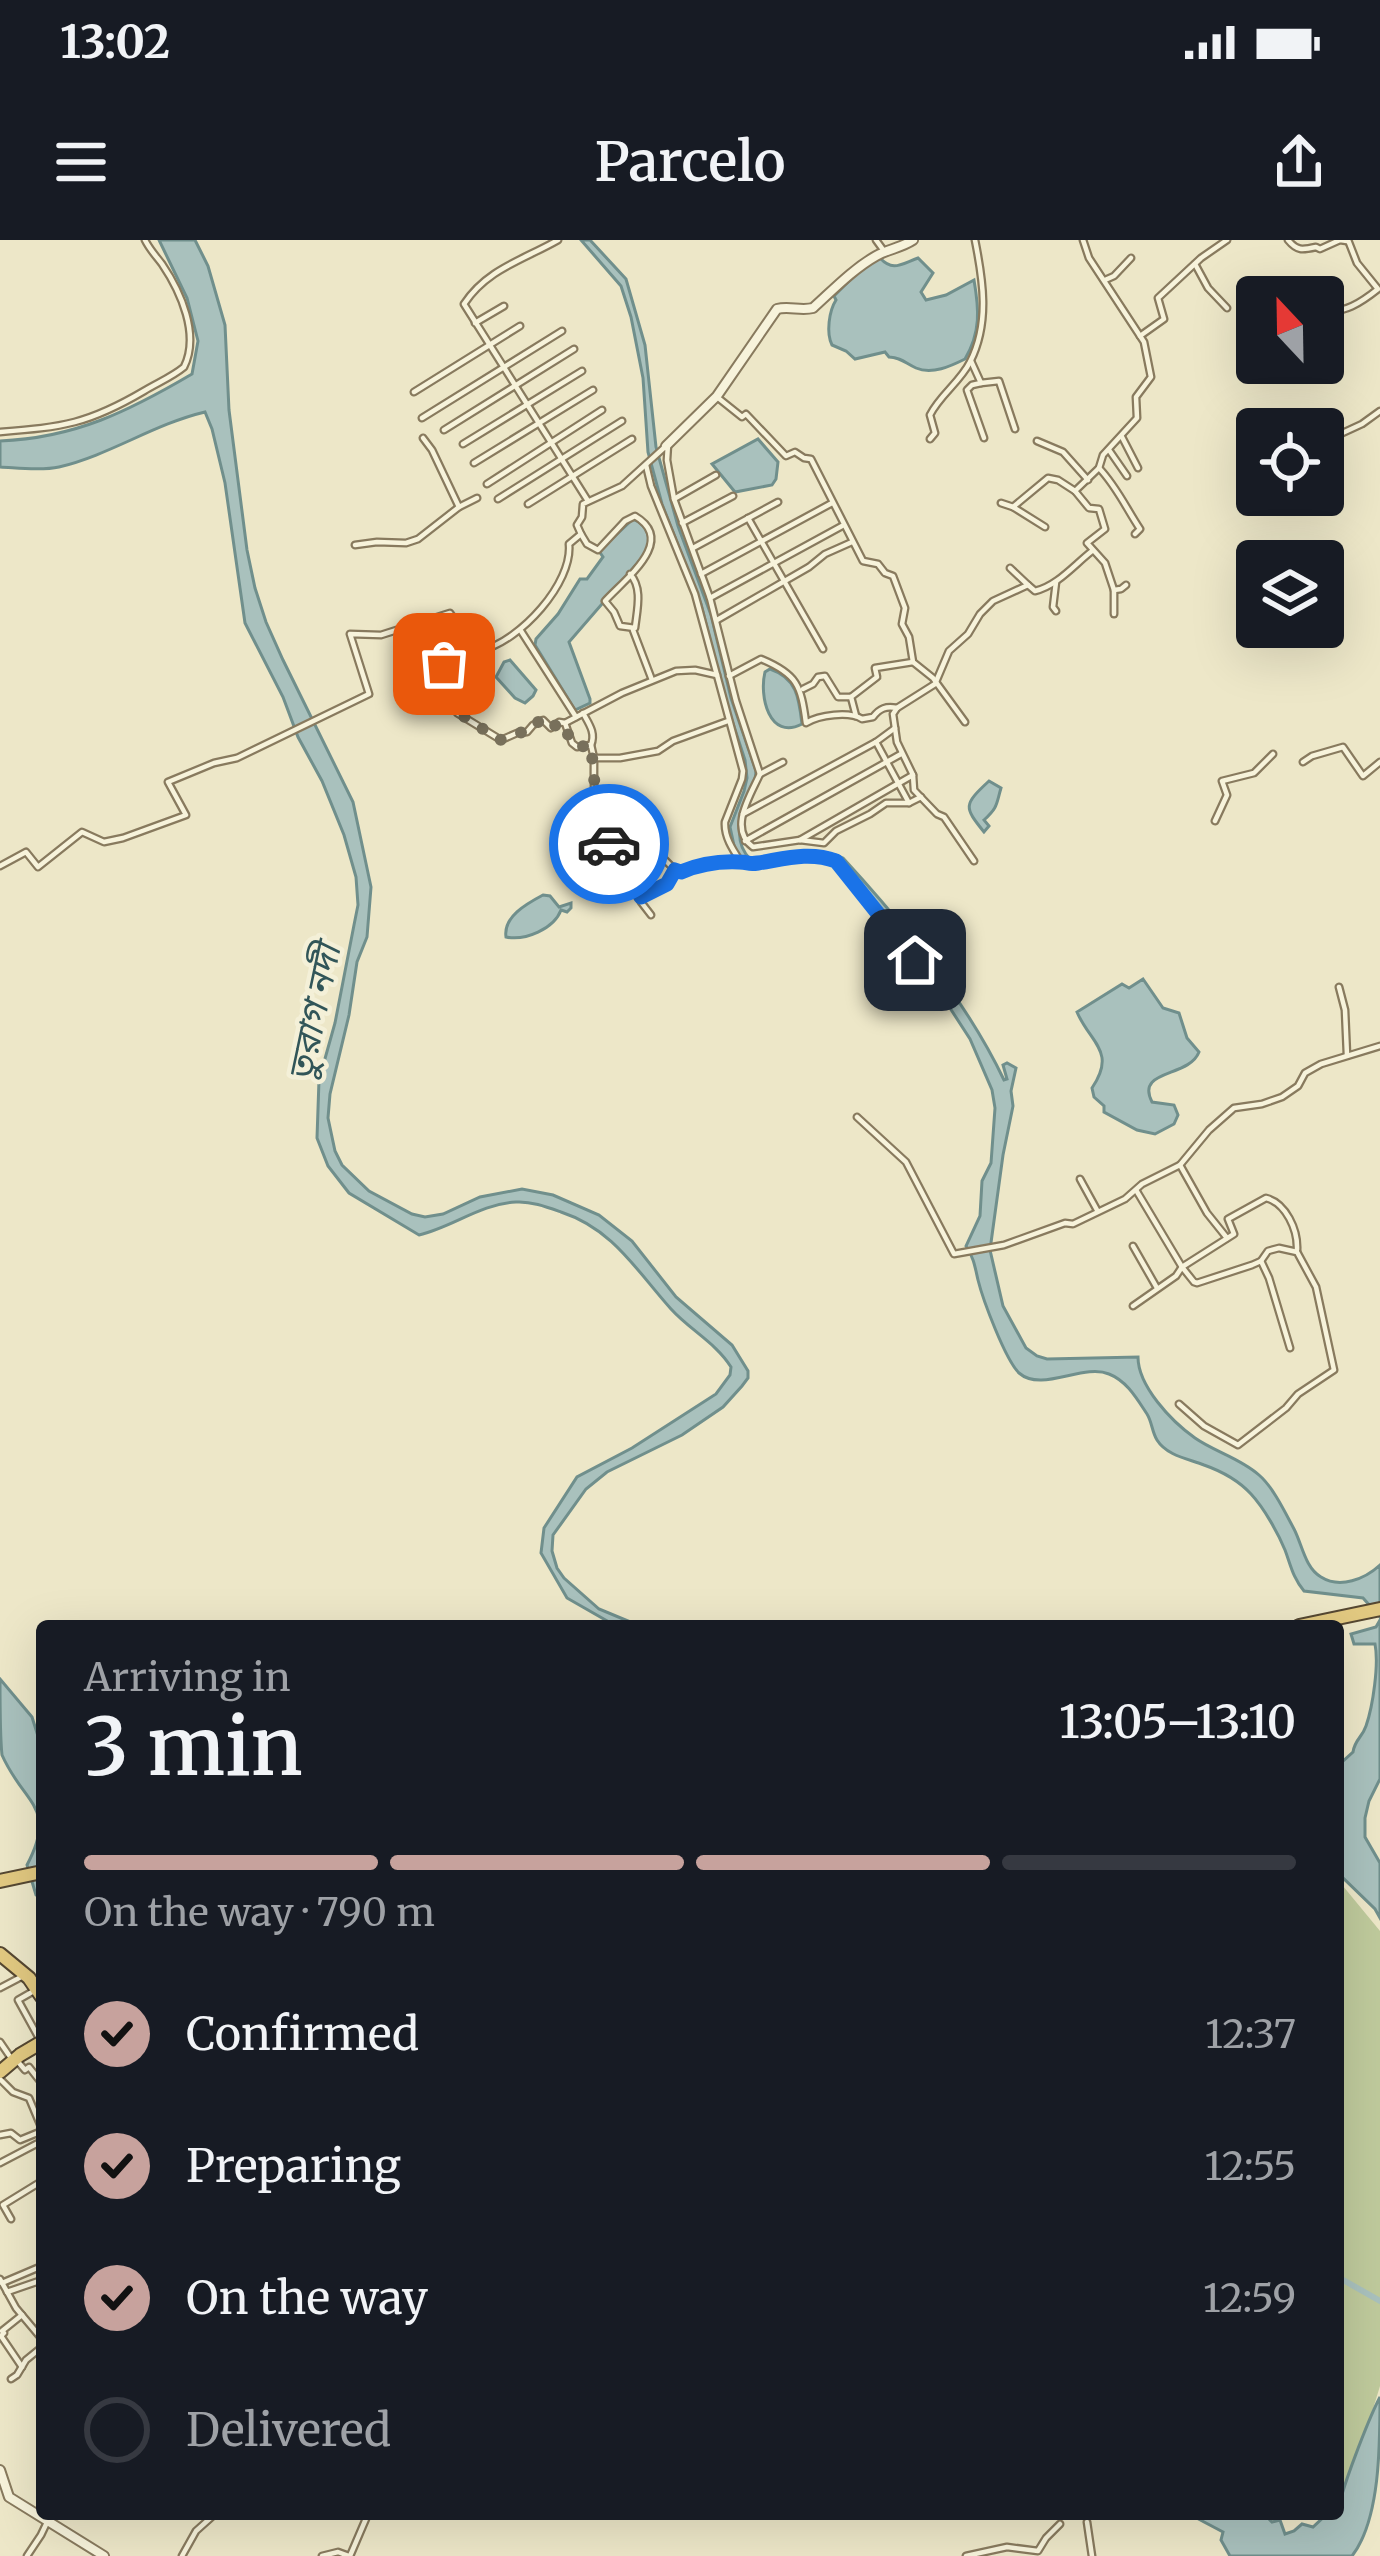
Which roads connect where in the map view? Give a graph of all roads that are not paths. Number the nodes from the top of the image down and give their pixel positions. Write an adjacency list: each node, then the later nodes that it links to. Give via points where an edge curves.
1 (145, 240): 39 (street, via 187,319 184,367 86,420)
2 (558, 240): 17 (street, via 475,287 464,304)
3 (876, 240): 10 (street)
4 (913, 240): 10 (street)
5 (975, 240): 23 (street, via 985,292)
6 (1082, 240): 13 (street)
7 (1227, 240): 12 (street)
8 (1288, 240): 9 (street, via 1301,250)
9 (1348, 241): 16 (street, via 1378,289)
10 (884, 251): 30 (street, via 813,308 777,309)
11 (1131, 258): 13 (street)
12 (1195, 264): 15 (street); 20 (street, via 1158,298 1164,319)
13 (1105, 280): 20 (street)
14 (504, 306): 17 (street)
15 (1227, 308)
16 (1344, 308)
17 (476, 322): 21 (street)
18 (520, 326): 21 (street)
19 (562, 331): 24 (street)
20 (1140, 336): 41 (street, via 1150,377)
21 (489, 345): 24 (street); 29 (street)
22 (574, 349): 27 (street)
23 (971, 361): 26 (street); 45 (street, via 933,407)
24 (503, 367): 27 (street); 34 (street)
25 (582, 371): 31 (street)
26 (980, 383): 38 (street, via 999,381); 43 (street, via 968,390)
27 (515, 386): 31 (street); 37 (street)
28 (592, 390): 36 (street)
29 (414, 392)
30 (717, 397): 49 (street); 68 (street, via 786,455 811,459)
31 (527, 404): 36 (street); 48 (street)
32 (602, 410): 47 (street)
33 (1380, 410): 40 (street)
34 (422, 418)
35 (622, 421): 51 (street)
36 (539, 423): 47 (street); 52 (street)
37 (444, 430)
38 (1015, 430)
39 (0, 432)
40 (1344, 432)
41 (1122, 436): 50 (street); 55 (street)
42 (423, 438): 71 (street)
43 (984, 438)
44 (632, 439): 56 (street)
45 (930, 439)
46 (1037, 441): 59 (street, via 1063,452)
47 (551, 443): 51 (street); 60 (street)
48 (464, 444)
49 (667, 445): 53 (street); 65 (street)
50 (1108, 450): 54 (street); 58 (street)
51 (561, 460): 56 (street); 64 (street)
52 (474, 463)
53 (646, 465): 66 (street); 104 (street)
54 (1100, 468): 59 (street); 78 (street, via 1120,491 1140,529)
55 (1138, 468)
56 (572, 476): 66 (street); 70 (street)
57 (716, 476): 65 (street)
58 (1127, 476)
59 (1088, 480): 61 (street)
60 (487, 484)
61 (1075, 491): 72 (street, via 1048,478); 83 (street, via 1099,509 1105,525 1087,543)
62 (733, 496): 74 (street)
63 (477, 498): 71 (street)
64 (497, 499)
65 (674, 499): 74 (street)
66 (588, 501): 77 (street)
67 (778, 502): 73 (street)
68 (832, 503): 75 (street); 79 (street)
69 (1001, 503): 72 (street)
70 (528, 504)
71 (459, 507): 81 (street, via 418,539)
72 (1013, 507): 76 (street)
73 (748, 518): 79 (street); 82 (street)
74 (682, 524): 82 (street)
75 (843, 526): 80 (street); 84 (street)
76 (1045, 527)
77 (580, 534): 86 (street, via 598,550 625,520 644,521 651,550); 99 (street, via 569,544 567,570)
78 (1135, 534)
79 (760, 540): 84 (street); 87 (street)
80 (852, 542): 88 (street); 102 (street, via 863,561 893,576)
81 (355, 545)
82 (693, 548): 87 (street)
83 (1092, 551): 89 (street); 92 (street)
84 (773, 562): 88 (street); 93 (street)
85 (1010, 568): 90 (street)
86 (630, 574): 98 (street, via 638,587); 98 (street, via 605,602 620,626)
87 (701, 574): 93 (street)
88 (784, 581): 97 (street); 100 (street)
89 (1056, 582): 90 (street, via 1041,591); 94 (street)
90 (1028, 585): 107 (street, via 980,614)
91 (1126, 585): 92 (street)
92 (1114, 590): 95 (street)
93 (710, 598): 97 (street)
94 (1056, 611)
95 (1114, 614)
96 (441, 617): 101 (street, via 450,613); 103 (street, via 458,649 456,660); 138 (street, via 381,635 350,634 369,694 168,782 186,814 104,842 82,832 38,867 26,852)
97 (716, 621): 105 (street)
98 (632, 628): 106 (street)
99 (521, 630): 101 (street); 111 (street)
100 (824, 649)
101 (479, 655): 103 (street)
102 (913, 662): 107 (street); 109 (street, via 875,668 877,677)
103 (443, 665): 115 (street, via 438,676 457,712 500,740 537,721)
104 (717, 675): 106 (street, via 680,670); 113 (street)
105 (729, 676): 108 (street, via 761,659 782,667); 126 (street)
106 (652, 680): 111 (street)
107 (935, 684): 110 (street); 114 (street)
108 (800, 689): 109 (street, via 825,676 838,697); 112 (street, via 806,723)
109 (851, 697): 112 (street)
110 (897, 708): 112 (street); 116 (street)
111 (580, 715): 115 (street); 118 (street, via 592,728)
112 (856, 716)
113 (728, 721): 121 (street, via 658,751); 137 (street, via 743,770 724,830)
114 (965, 722)
115 (565, 724): 118 (street, via 572,743)
116 (896, 727): 117 (street); 119 (street)
117 (875, 742): 123 (street); 131 (street)
118 (591, 745): 121 (street)
119 (901, 754): 123 (street); 127 (street)
120 (1274, 754): 132 (street, via 1254,773 1222,782 1226,794)
121 (594, 758): 139 (street, via 598,821 641,897)
122 (783, 761): 126 (street)
123 (886, 762): 128 (street); 134 (street)
124 (1304, 762): 125 (street, via 1343,747 1363,776)
125 (1380, 762)
126 (760, 774): 131 (street)
127 (913, 775): 128 (street); 129 (street)
128 (898, 784): 130 (street); 133 (street)
129 (921, 796): 130 (street); 136 (street)
130 (909, 803): 133 (street, via 886,803 824,843)
131 (742, 814): 134 (street)
132 (1215, 821)
133 (800, 840): 134 (street)
134 (745, 842)
135 (650, 860): 139 (street, via 664,859)
136 (974, 861)
137 (741, 862): 139 (street); 143 (street, via 836,861)
138 (0, 866)
139 (675, 870)
140 (641, 902): 141 (street)
141 (651, 915)
142 (1339, 987): 145 (street)
143 (935, 990)
144 (1380, 1046): 145 (street)
145 (1347, 1055): 147 (street, via 1305,1073 1282,1097 1234,1108)
146 (857, 1117): 150 (street, via 906,1162 954,1254 1072,1224)
147 (1180, 1166): 149 (street); 151 (street)
148 (1081, 1179): 150 (street)
149 (1136, 1190): 150 (street); 155 (street)
150 (1097, 1210)
151 (1227, 1238): 153 (street, via 1234,1234 1231,1217 1269,1197 1285,1210); 155 (street)
152 (1133, 1246): 156 (street)
153 (1297, 1252): 154 (street, via 1279,1248); 159 (street, via 1316,1287 1334,1370 1238,1445)
154 (1261, 1261): 155 (street, via 1197,1283); 158 (street)
155 (1182, 1267): 156 (street)
156 (1157, 1288): 157 (street)
157 (1133, 1306)
158 (1290, 1348)
159 (1179, 1404)
160 (1376, 1610): 161 (highway)
161 (1327, 1620)
162 (36, 1873): 163 (highway)
163 (6, 1880)
164 (0, 1954): 165 (highway)
165 (35, 1984): 166 (street); 167 (street, via 18,2000)
166 (0, 1988)
167 (36, 2035)
168 (0, 2042): 170 (street)
169 (36, 2048): 170 (highway)
170 (14, 2060): 171 (highway); 172 (street)
171 (0, 2076): 173 (street)
172 (36, 2076)
173 (36, 2114)
174 (36, 2133): 175 (street, via 20,2140)
175 (0, 2135)
176 (36, 2144): 177 (street)
177 (0, 2163)
178 (36, 2185): 179 (street, via 3,2205)
179 (11, 2219)
180 (36, 2268): 181 (street)
181 (1, 2281): 183 (street)
182 (36, 2282): 183 (street)
183 (4, 2293): 184 (street)
184 (22, 2315): 185 (street); 187 (street, via 1,2336)
185 (36, 2331)
186 (36, 2354): 187 (street)
187 (22, 2367): 188 (street)
188 (10, 2379)
189 (0, 2471): 190 (street, via 9,2498)
190 (36, 2511)
191 (48, 2520): 197 (street)
192 (53, 2520): 198 (street)
193 (208, 2520): 199 (street)
194 (365, 2520): 201 (street)
195 (1087, 2522): 203 (street)
196 (1060, 2524): 202 (street, via 1038,2551 1007,2547)
197 (27, 2556)
198 (104, 2556)
199 (182, 2556)
200 (322, 2556): 201 (street)
201 (350, 2556)
202 (967, 2556)
203 (1092, 2556)

